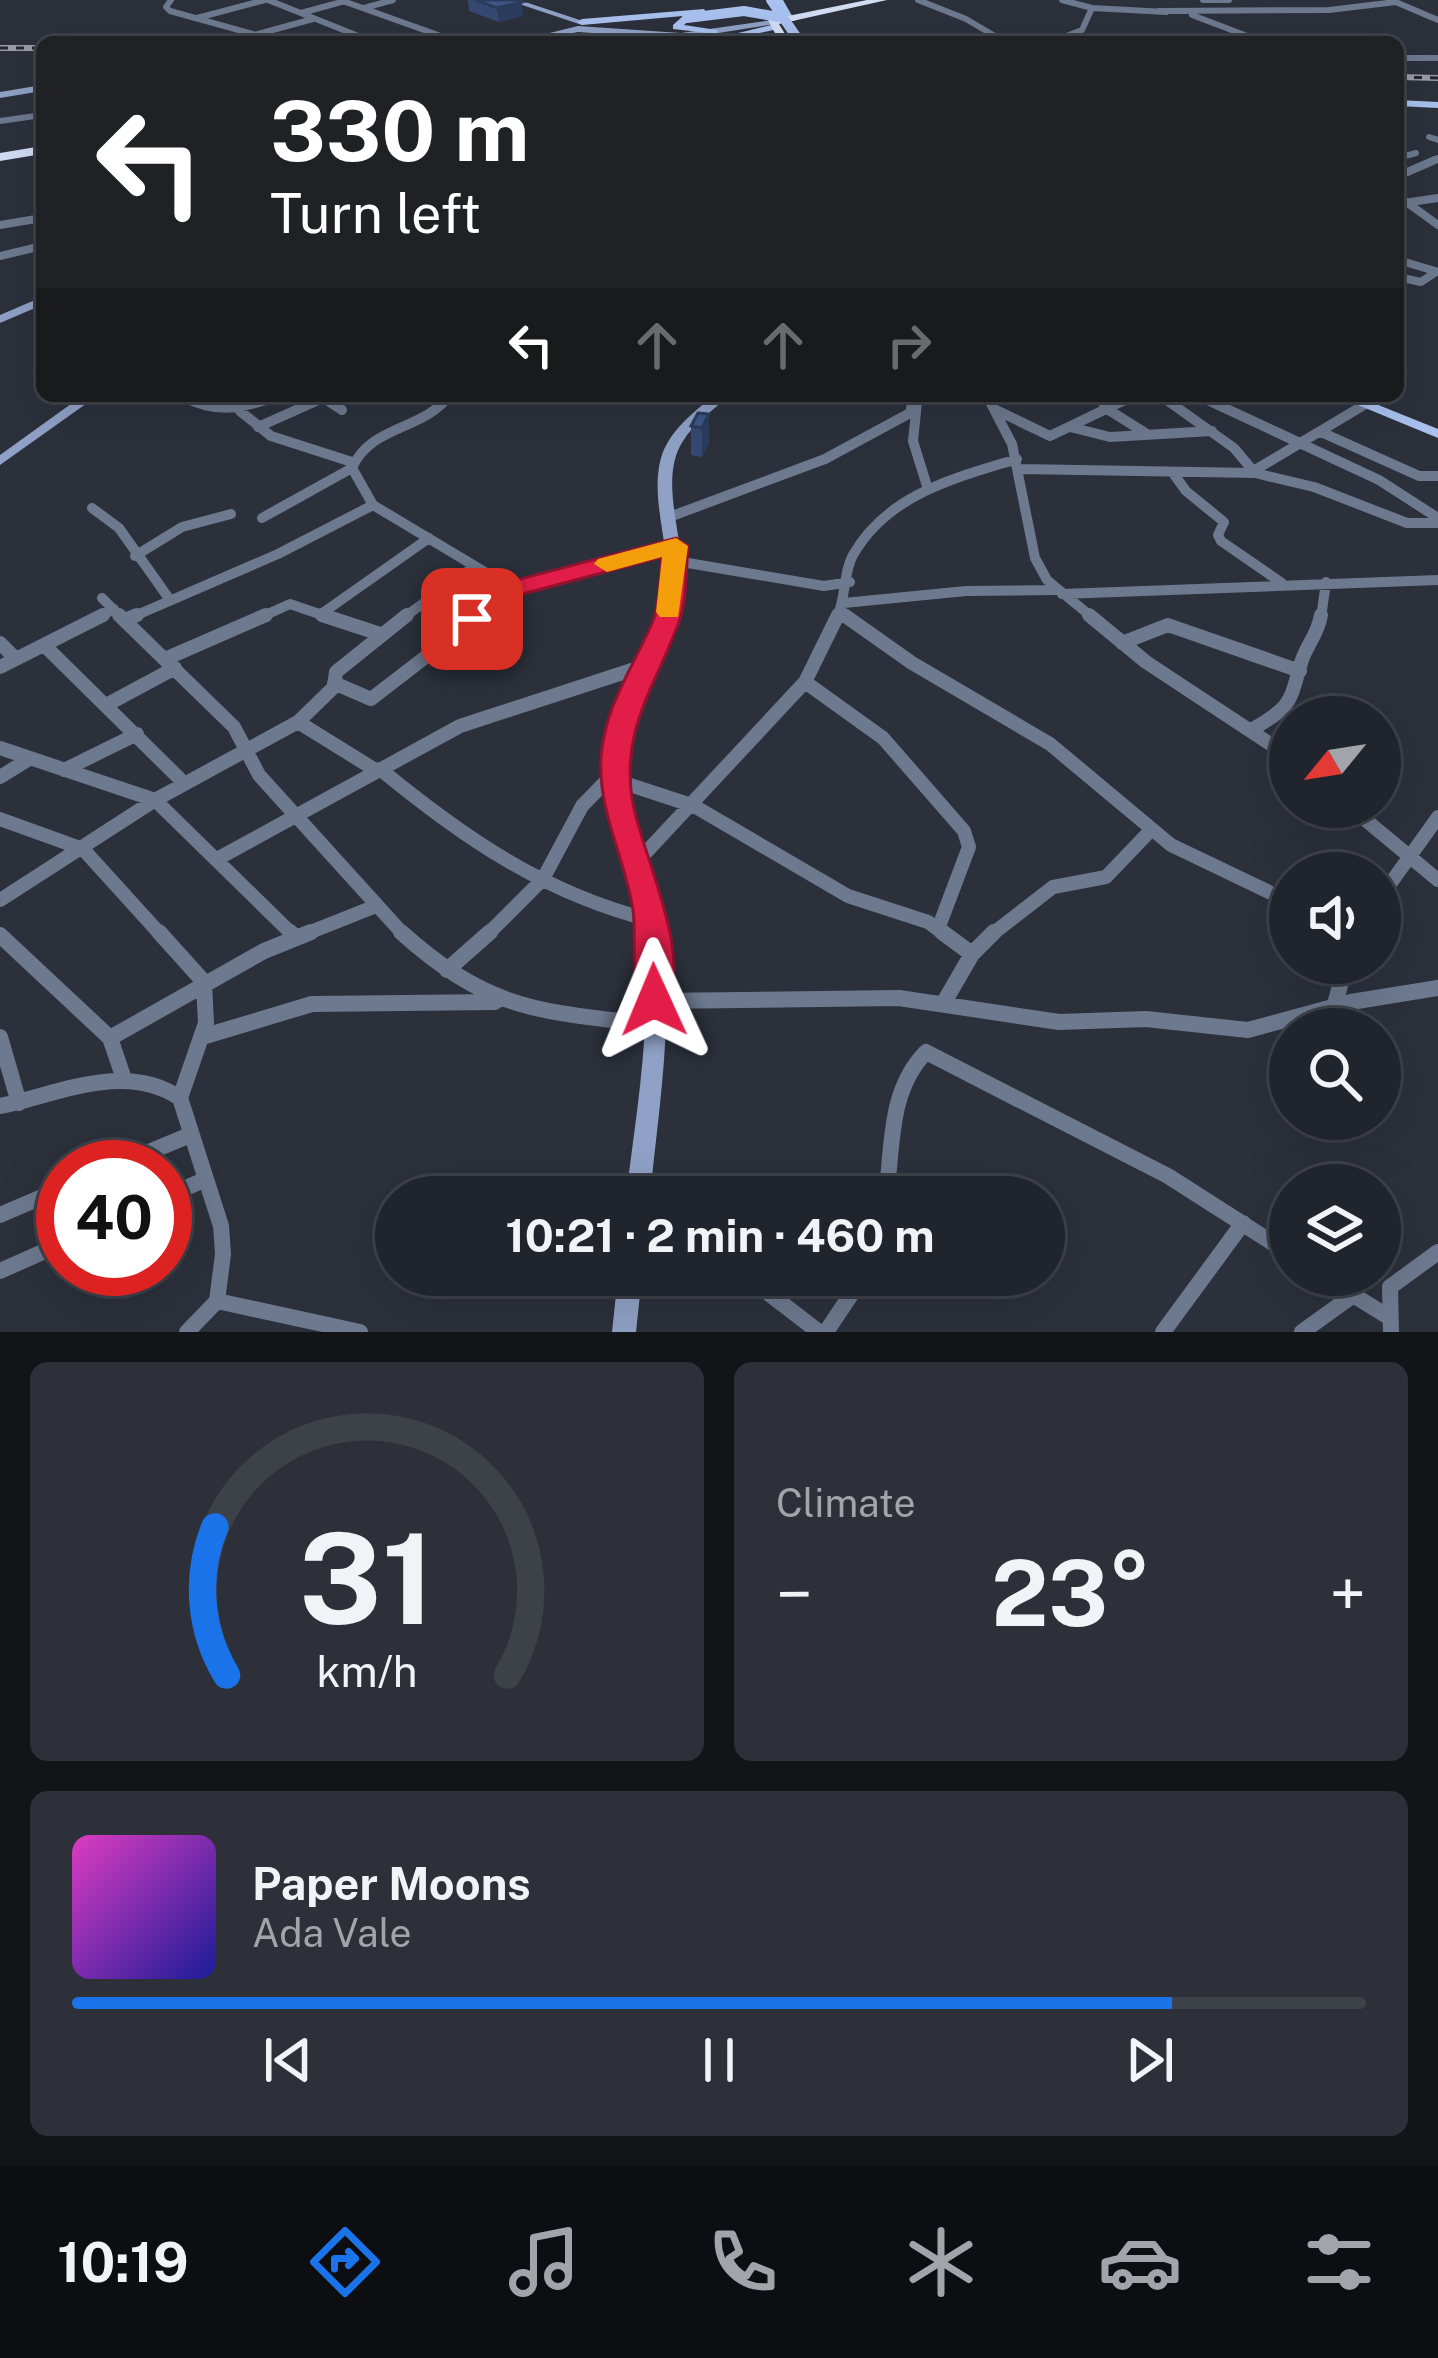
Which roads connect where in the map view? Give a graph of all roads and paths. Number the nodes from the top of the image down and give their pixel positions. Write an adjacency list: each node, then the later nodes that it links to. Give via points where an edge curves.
1 (171, 0): 20 (street, via 170,11)
2 (267, 0): 19 (street); 20 (street)
3 (393, 0): 15 (street)
4 (511, 0): 24 (street)
5 (855, 0): 17 (highway)
6 (883, 0): 17 (highway)
7 (899, 0): 23 (highway)
8 (918, 0): 41 (street)
9 (1062, 0): 16 (street)
10 (1203, 0): 11 (street)
11 (1229, 0)
12 (343, 1): 15 (street); 19 (street)
13 (1394, 1): 18 (street, via 1329,10); 22 (street)
14 (770, 7): 23 (highway); 23 (main road); 24 (main road); 25 (main road); 25 (main road); 34 (street); 35 (main road, bridge, via 687,18 676,27); 38 (highway); 39 (main road, bridge)
15 (363, 8): 29 (street)
16 (1092, 8): 18 (street); 42 (street, via 1082,30)
17 (839, 9): 23 (highway)
18 (1159, 11): 43 (street)
19 (299, 13): 21 (street)
20 (196, 19): 26 (street)
21 (314, 19): 26 (street); 28 (street)
22 (1438, 20)
23 (794, 21): 40 (highway)
24 (580, 25): 30 (street); 33 (street)
25 (742, 32): 36 (main road); 37 (highway)
26 (256, 34): 27 (street)
27 (262, 36)
28 (356, 36)
29 (441, 36)
30 (539, 36)
31 (571, 36): 32 (street)
32 (629, 36)
33 (651, 36)
34 (689, 36)
35 (707, 36)
36 (716, 36)
37 (756, 36)
38 (792, 36)
39 (792, 36)
40 (795, 36)
41 (995, 36)
42 (1067, 36)
43 (1249, 36)
44 (1404, 58): 45 (street)
45 (1438, 58)
46 (36, 89): 47 (street)
47 (0, 94)
48 (1404, 106): 49 (main road)
49 (1438, 107)
50 (36, 116): 51 (street)
51 (0, 121)
52 (36, 148): 54 (highway)
53 (1416, 152): 55 (street)
54 (0, 154)
55 (1404, 156)
56 (1438, 158): 57 (street)
57 (1404, 173)
58 (1438, 198): 59 (street)
59 (1404, 201)
60 (1404, 204): 62 (street)
61 (1438, 214): 62 (street)
62 (1422, 216): 65 (street)
63 (36, 219): 64 (street)
64 (0, 225)
65 (1438, 225)
66 (36, 247): 67 (street)
67 (0, 256)
68 (1404, 262): 69 (street)
69 (1437, 272): 70 (street, via 1421,282)
70 (1404, 278)
71 (36, 306): 72 (street)
72 (0, 321)
73 (82, 402): 98 (street)
74 (194, 402): 90 (street)
75 (262, 402): 90 (street)
76 (311, 402): 91 (street)
77 (330, 402): 89 (street)
78 (446, 402): 100 (street, via 367,443)
79 (714, 402): 110 (street, via 672,450)
80 (914, 402): 110 (street, via 910,413 863,442)
81 (915, 402): 106 (street, via 913,441)
82 (990, 402): 92 (street, via 1047,436); 99 (street)
83 (1117, 402): 88 (street)
84 (1170, 402): 93 (street)
85 (1211, 402): 97 (street)
86 (1360, 402): 94 (street)
87 (1368, 402): 95 (main road)
88 (1104, 407): 92 (street); 96 (street)
89 (342, 410)
90 (240, 411): 91 (street)
91 (258, 427): 100 (street)
92 (1070, 427): 96 (street)
93 (1212, 431): 96 (street); 102 (street)
94 (1321, 432): 97 (street); 101 (street)
95 (1438, 432)
96 (1148, 435)
97 (1303, 443): 102 (street); 105 (street)
98 (0, 461)
99 (1018, 464): 103 (street); 106 (street); 122 (street, via 1035,558)
100 (352, 465): 107 (street); 111 (street)
101 (1404, 470): 104 (street); 105 (street)
102 (1255, 472): 103 (street); 112 (street, via 1407,524)
103 (1173, 473): 120 (street, via 1182,492 1220,515 1221,541)
104 (1438, 476)
105 (1388, 484): 112 (street)
106 (927, 486): 118 (street, via 851,558)
107 (373, 505): 113 (street); 124 (street)
108 (92, 508): 115 (street, via 118,528)
109 (231, 514): 115 (street, via 182,527)
110 (672, 516): 114 (street)
111 (262, 518)
112 (1438, 520)
113 (429, 538): 116 (street); 126 (street)
114 (676, 553): 118 (street, via 824,586); 121 (street); 134 (street, via 668,615)
115 (135, 556): 124 (street)
116 (475, 566): 121 (street); 128 (street)
117 (1438, 580): 119 (street)
118 (850, 582): 125 (street)
119 (1326, 582): 120 (street); 136 (street, via 1318,635)
120 (1282, 584): 122 (street)
121 (514, 589): 137 (street, via 371,699)
122 (1058, 592): 125 (street, via 966,591); 130 (street)
123 (102, 598): 127 (street)
124 (170, 600): 127 (street)
125 (842, 607): 138 (street); 158 (street, via 912,663 1050,744)
126 (324, 612): 128 (street); 133 (street, via 290,604)
127 (119, 615): 131 (street); 133 (street)
128 (380, 634): 137 (street, via 335,672)
129 (0, 643): 132 (street)
130 (1122, 644): 136 (street, via 1168,625); 141 (street)
131 (44, 645): 132 (street); 139 (street)
132 (16, 659): 135 (street)
133 (170, 664): 139 (street); 144 (street)
134 (644, 666): 148 (street, via 460,726); 149 (street, via 619,730)
135 (0, 668)
136 (1300, 671): 141 (street, via 1293,701)
137 (334, 682): 140 (street)
138 (805, 682): 153 (street); 170 (street, via 883,738 964,831 969,847)
139 (108, 704): 142 (street)
140 (298, 722): 144 (street); 148 (street)
141 (1253, 729): 143 (street)
142 (136, 734): 147 (street); 151 (street)
143 (1269, 742)
144 (245, 747): 151 (street); 154 (street)
145 (0, 748): 146 (street)
146 (29, 759): 147 (street); 150 (street)
147 (64, 770): 152 (street)
148 (378, 771): 154 (street); 165 (street, via 481,851)
149 (615, 776): 153 (street); 162 (street); 165 (street, via 583,797)
150 (0, 777)
151 (184, 783): 152 (street)
152 (155, 800): 159 (street); 161 (street)
153 (694, 806): 162 (street); 170 (street, via 848,896)
154 (294, 816): 161 (street); 168 (street)
155 (1438, 817): 160 (street)
156 (0, 819): 159 (street)
157 (1374, 828): 160 (street)
158 (1151, 830): 166 (street); 173 (street, via 1106,878 1034,895)
159 (83, 850): 167 (street); 175 (street)
160 (1407, 856): 163 (street); 164 (street)
161 (217, 859): 172 (street)
162 (637, 862): 169 (street)
163 (1401, 865)
164 (1438, 880)
165 (540, 883): 169 (street); 174 (street)
166 (1269, 892)
167 (0, 900)
168 (376, 906): 172 (street); 174 (street)
169 (650, 920): 178 (street)
170 (938, 929): 173 (street)
171 (0, 935): 186 (street)
172 (296, 938): 175 (street)
173 (972, 954): 180 (street)
174 (447, 970): 179 (street)
175 (204, 982): 185 (street); 186 (street)
176 (1340, 984): 181 (street)
177 (1438, 988): 181 (street)
178 (654, 1000): 180 (street); 182 (street)
179 (502, 1002): 182 (street); 185 (street, via 312,1004)
180 (943, 1004): 183 (street, via 1059,1022)
181 (1334, 1008)
182 (653, 1025): 193 (street)
183 (1269, 1025)
184 (0, 1037): 189 (street)
185 (202, 1037): 188 (street)
186 (110, 1038): 187 (street)
187 (124, 1079): 188 (street, via 160,1084); 189 (street)
188 (181, 1098): 191 (street)
189 (20, 1103): 190 (street)
190 (0, 1106)
191 (190, 1135): 192 (street); 195 (street)
192 (178, 1140)
193 (642, 1176)
194 (889, 1176): 199 (street, via 901,1093 926,1052)
195 (204, 1180): 196 (street); 208 (street, via 220,1226)
196 (192, 1185)
197 (36, 1200): 198 (street)
198 (0, 1215)
199 (1243, 1223): 200 (street); 214 (street)
200 (1269, 1240)
201 (1438, 1252): 209 (street, via 1390,1287)
202 (36, 1255): 203 (street)
203 (0, 1271)
204 (628, 1296): 212 (street)
205 (773, 1296): 213 (street)
206 (849, 1296): 213 (street)
207 (1352, 1296): 209 (street); 215 (street)
208 (217, 1301): 210 (street); 211 (street)
209 (1389, 1324)
210 (187, 1332)
211 (360, 1332)
212 (625, 1332)
213 (822, 1332)
214 (1162, 1332)
215 (1302, 1332)

